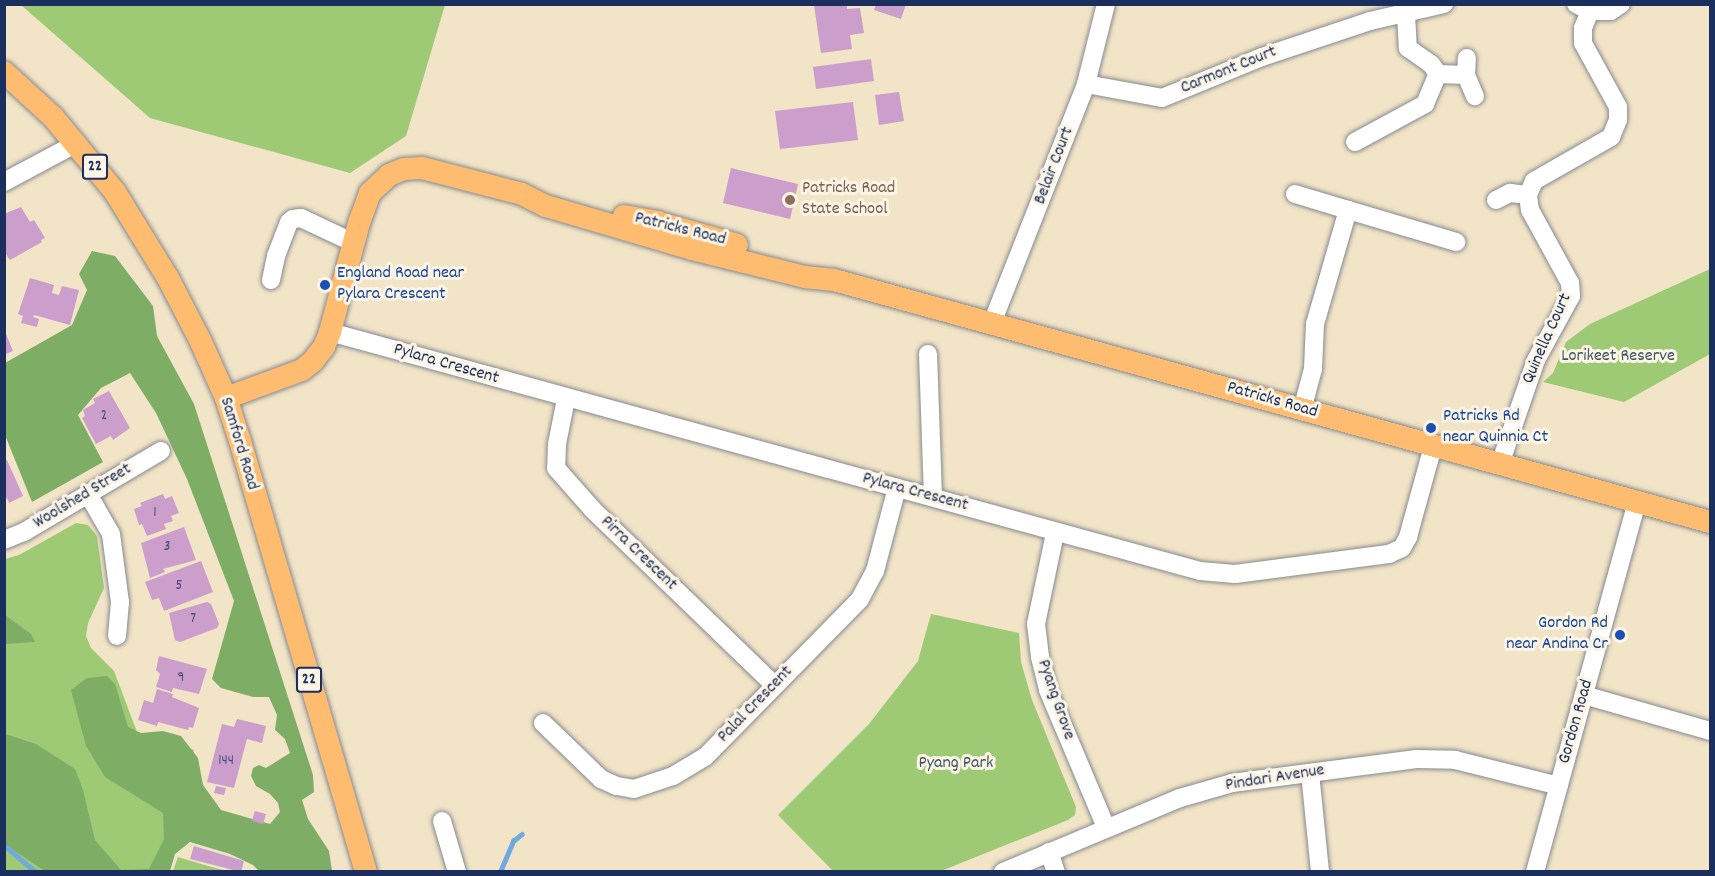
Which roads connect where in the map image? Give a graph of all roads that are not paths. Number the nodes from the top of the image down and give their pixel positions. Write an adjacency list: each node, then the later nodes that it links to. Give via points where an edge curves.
1 (1106, 4): 8 (street, Belair Court)
2 (1444, 4): 5 (street, Carmont Court)
3 (1621, 4): 4 (street, via 1611,11)
4 (1583, 8): 14 (street, via 1583,43 1618,107 1618,120 1611,137 1534,181)
5 (1406, 14): 7 (street, via 1408,48); 8 (street, Carmont Court, via 1370,21 1262,57 1162,98)
6 (4, 72): 11 (main road, Samford Road / 22)
7 (1438, 74): 9 (street, via 1466,67); 10 (street, via 1425,104)
8 (1086, 84): 20 (street, Belair Court)
9 (1475, 96)
10 (1355, 142)
11 (77, 143): 12 (street); 23 (main road, Samford Road / 22, via 142,233 190,320)
12 (4, 182)
13 (1295, 194): 16 (street)
14 (1528, 195): 15 (street, via 1510,193); 28 (street, Quinella Court, via 1530,210 1570,283 1571,296 1536,360)
15 (1496, 200)
16 (1348, 210): 17 (street); 25 (street, via 1315,324 1313,369)
17 (1456, 242)
18 (354, 243): 19 (street, via 301,218 294,219 282,239); 20 (main road, Patricks Road, via 370,192 389,175 422,168 522,194 546,206 692,249 805,277 834,280); 21 (main road)
19 (271, 280)
20 (992, 323): 25 (main road, Patricks Road)
21 (330, 332): 23 (main road, via 324,347 302,370); 24 (street, Pylara Crescent)
22 (928, 354): 31 (street)
23 (226, 398): 46 (main road, Samford Road / 22)
24 (566, 399): 29 (street, Pylara Crescent); 37 (street, Pirra Crescent, via 556,468 593,510)
25 (1302, 410): 26 (main road, Patricks Road)
26 (1433, 446): 28 (main road, Patricks Road); 34 (street, Pylara Crescent, via 1408,537 1402,548 1389,554 1235,574 1200,571)
27 (161, 451): 30 (street, Woolshed Street)
28 (1500, 464): 32 (main road, Patricks Road)
29 (897, 488): 31 (street, Pylara Crescent); 37 (street, Palal Crescent, via 875,571 860,599)
30 (88, 494): 35 (street, Woolshed Street); 36 (street, via 111,534 120,602)
31 (933, 497): 34 (street, Pylara Crescent)
32 (1637, 502): 33 (main road, Patricks Road); 38 (street, Gordon Road)
33 (1708, 519)
34 (1055, 532): 44 (street, Pyang Grove, via 1036,624 1040,657 1048,690)
35 (4, 540)
36 (117, 636)
37 (774, 685): 39 (street, Palal Crescent, via 705,757 673,776 634,789 601,779)
38 (1584, 695): 40 (street); 42 (street, Gordon Road)
39 (543, 723)
40 (1710, 731)
41 (1310, 773): 42 (street, Pindari Avenue, via 1416,759 1455,760); 44 (street, Pindari Avenue, via 1232,783); 50 (street)
42 (1559, 786): 51 (street, Gordon Road)
43 (442, 821): 47 (street)
44 (1106, 827): 45 (street, Pindari Avenue)
45 (1049, 852): 48 (street, Pindari Avenue); 49 (street)
46 (366, 872)
47 (457, 872)
48 (1003, 872)
49 (1056, 872)
50 (1320, 872)
51 (1534, 872)

